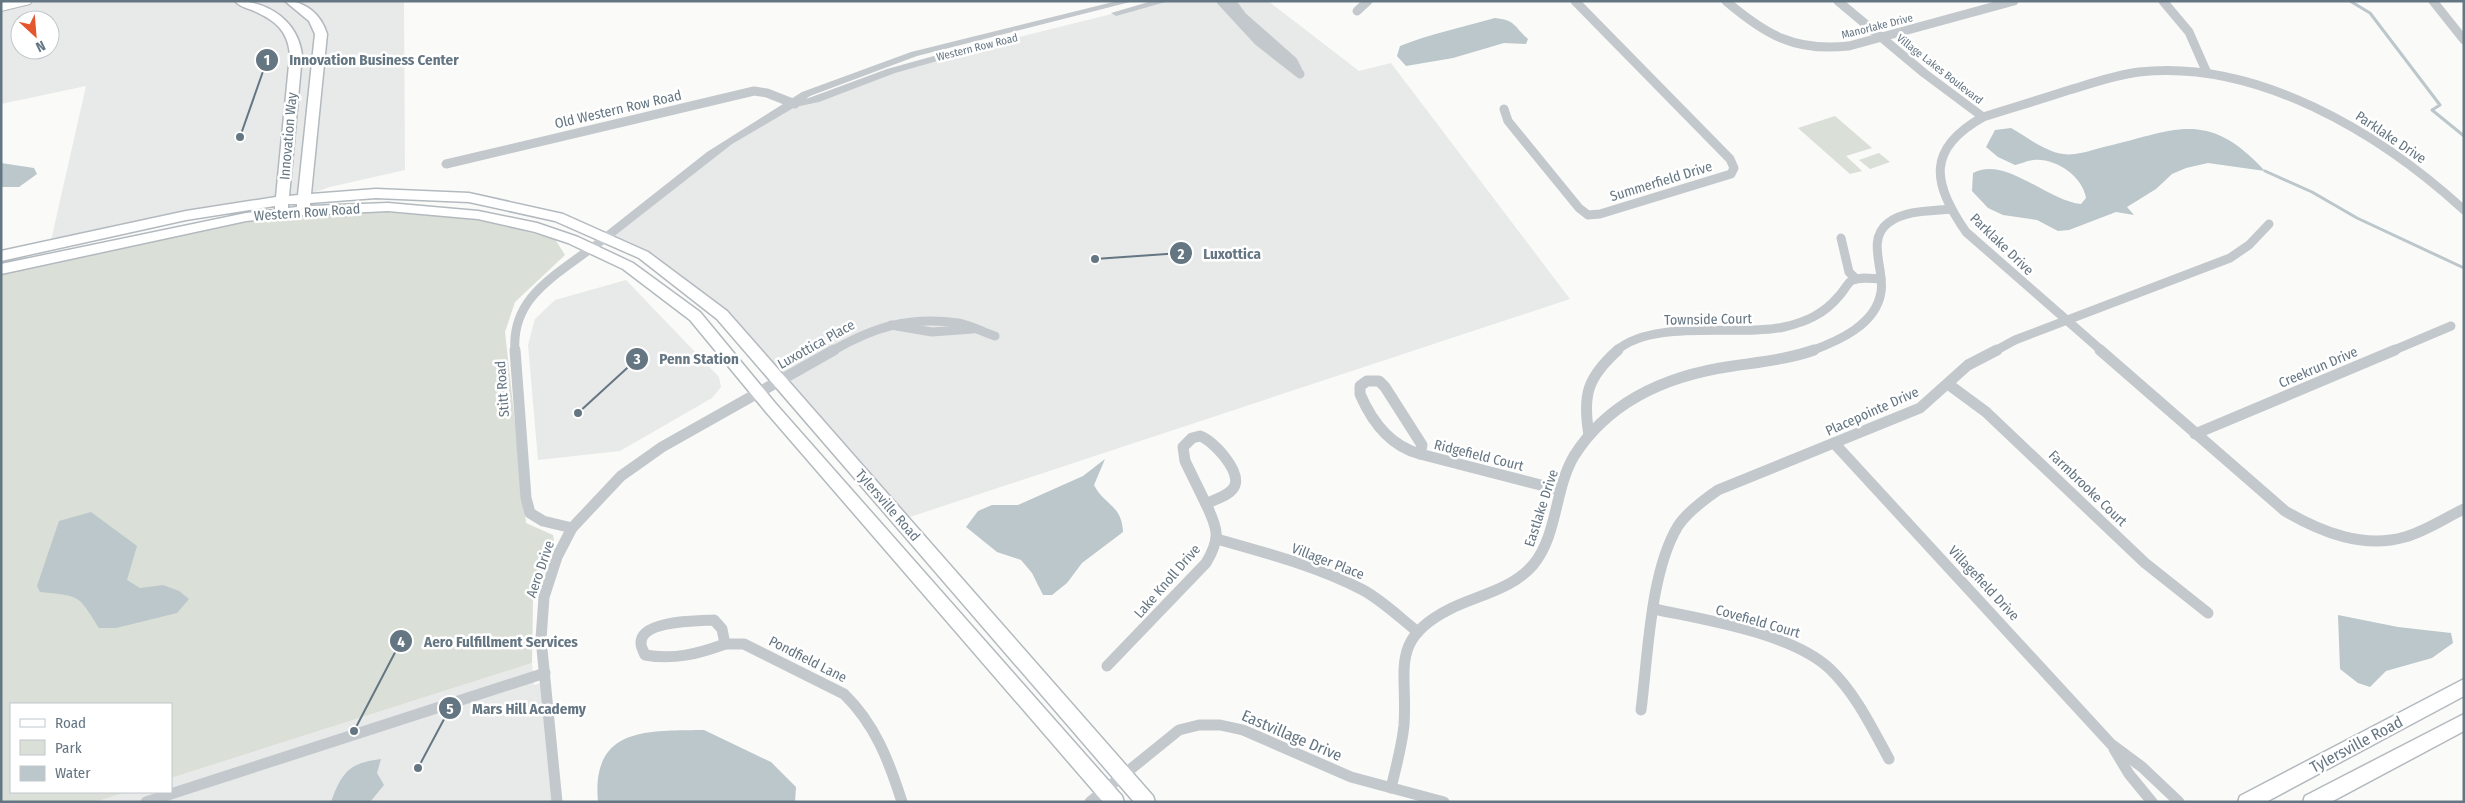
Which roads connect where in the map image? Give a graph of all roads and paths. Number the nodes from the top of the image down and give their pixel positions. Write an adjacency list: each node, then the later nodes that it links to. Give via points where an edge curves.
1 (25, 1): 15 (highway)
2 (240, 1): 25 (main road, Innovation Way, via 278,19 295,38)
3 (290, 1): 24 (main road, Innovation Way, via 310,15 321,34)
4 (1128, 1): 20 (street, Western Row Road, via 914,54 806,94)
5 (1164, 1): 20 (street, Western Row Road, via 922,61 815,100)
6 (1221, 1): 7 (street, via 1245,29 1300,74 1292,61 1242,16)
7 (1231, 1)
8 (1368, 1): 16 (street)
9 (1576, 1): 21 (street, Summerfield Drive, via 1730,159 1734,168 1730,174 1588,215 1508,121)
10 (1726, 1): 17 (street, Manorlake Drive, via 1760,31 1800,45 1842,47)
11 (1838, 1): 17 (street, Village Lakes Boulevard)
12 (2014, 1): 17 (street, Manorlake Drive)
13 (2163, 1): 19 (street, via 2189,32)
14 (2434, 1): 18 (street)
15 (1, 7)
16 (1357, 11)
17 (1881, 37): 22 (street, Village Lakes Boulevard)
18 (2464, 40)
19 (2207, 73): 22 (street, Parklake Drive, via 2160,70 2128,74); 28 (street, Parklake Drive, via 2276,90 2322,109 2409,165)
20 (794, 104): 23 (street, Old Western Row Road, via 754,91); 30 (street, Western Row Road, via 731,140)
21 (1504, 109)
22 (1983, 117): 26 (street, Parklake Drive, via 1953,137 1940,160 1942,189)
23 (446, 164)
24 (304, 196): 25 (main road, Western Row Road); 27 (main road, Innovation Way); 30 (main road, Western Row Road, via 438,194 487,200 569,220)
25 (282, 206): 27 (main road, Western Row Road); 33 (main road, Western Row Road, via 158,222); 34 (main road, Western Row Road)
26 (1951, 209): 36 (street, Eastlake Drive, via 1908,214 1886,226 1876,244); 37 (street, Parklake Drive, via 1966,232)
27 (303, 210): 32 (main road, Western Row Road, via 388,207 478,215 537,228)
28 (2464, 210)
29 (2269, 224): 37 (street, Placepointe Drive, via 2249,245 2230,258)
30 (608, 235): 32 (street, Western Row Road); 40 (main road, Tylersville Road, via 696,290)
31 (1841, 238): 35 (street, via 1849,272)
32 (590, 249): 42 (main road, Tylersville Road, via 628,266 695,316); 50 (street, Stitt Road, via 534,294 516,319 514,334 526,498 530,513 542,521)
33 (1, 256)
34 (1, 269)
35 (1856, 279): 36 (street); 44 (street, Townside Court, via 1829,308 1799,324 1761,332 1668,332 1646,336 1626,345 1604,361 1591,382 1584,414)
36 (1881, 279): 44 (street, Eastlake Drive, via 1880,299 1875,308 1855,330 1838,340 1804,352 1678,376 1649,388 1624,404)
37 (2066, 320): 41 (street, Placepointe Drive, via 1984,355); 43 (street, Parklake Drive)
38 (2451, 326): 43 (street, Creekrun Drive)
39 (995, 336): 40 (street, Luxottica Place, via 974,329 958,332 907,330 891,325 860,335)
40 (780, 381): 42 (street, Luxottica Place); 63 (main road, Tylersville Road)
41 (1948, 384): 45 (street, Placepointe Drive, via 1920,408); 53 (street, Farmbrooke Court, via 1986,412 2145,563)
42 (758, 393): 50 (street, Aero Drive, via 642,460 606,491); 65 (main road, Tylersville Road)
43 (2195, 434): 49 (street, Parklake Drive, via 2285,511 2339,535 2391,541)
44 (1589, 435): 47 (street, Eastlake Drive, via 1568,469)
45 (1834, 443): 52 (street, Placepointe Drive, via 1718,490 1700,504 1680,525 1668,545); 61 (street, Villagefield Drive)
46 (1420, 454): 46 (street, Ridgefield Court, via 1389,439 1363,401 1360,386 1367,381 1379,381 1386,387 1422,445); 47 (street, Ridgefield Court)
47 (1560, 490): 54 (street, Eastlake Drive, via 1547,540 1532,567 1505,586 1445,612)
48 (1206, 504): 48 (street, Lake Knoll Drive, via 1185,461 1183,446 1187,440 1204,436 1212,439 1236,479 1229,493); 51 (street, Lake Knoll Drive, via 1216,524)
49 (2464, 509)
50 (572, 528): 57 (street, Aero Drive, via 557,557 544,597 542,639)
51 (1217, 539): 54 (street, Villager Place, via 1362,590); 56 (street, Lake Knoll Drive, via 1206,563)
52 (1654, 609): 59 (street, Placepointe Drive); 62 (street, Covefield Court, via 1780,641 1810,654 1844,684)
53 (2208, 613)
54 (1418, 632): 64 (street, Eastlake Drive, via 1407,651 1402,669 1404,716)
55 (725, 644): 55 (street, Pondfield Lane, via 722,629 714,620 657,625 645,635 641,648 645,655 663,658 695,655); 68 (street, Pondfield Lane, via 753,647 828,685 858,706 870,720 882,745)
56 (1107, 666)
57 (545, 673): 66 (street); 67 (street)
58 (2464, 687): 73 (main road, Tylersville Road)
59 (1641, 710)
60 (2464, 722): 74 (main road)
61 (2111, 744): 71 (street, Villagefield Drive); 72 (street, Villagefield Drive)
62 (1889, 760)
63 (1122, 776): 64 (street, Eastvillage Drive, via 1179,730 1210,723 1238,728 1350,777); 65 (street, Eastvillage Drive); 69 (main road, Tylersville Road)
64 (1391, 788): 70 (street, Eastvillage Drive)
65 (1103, 798)
66 (146, 802)
67 (557, 802)
68 (902, 802)
69 (1146, 802)
70 (1444, 802)
71 (2152, 802)
72 (2178, 802)
73 (2247, 802)
74 (2312, 802)

